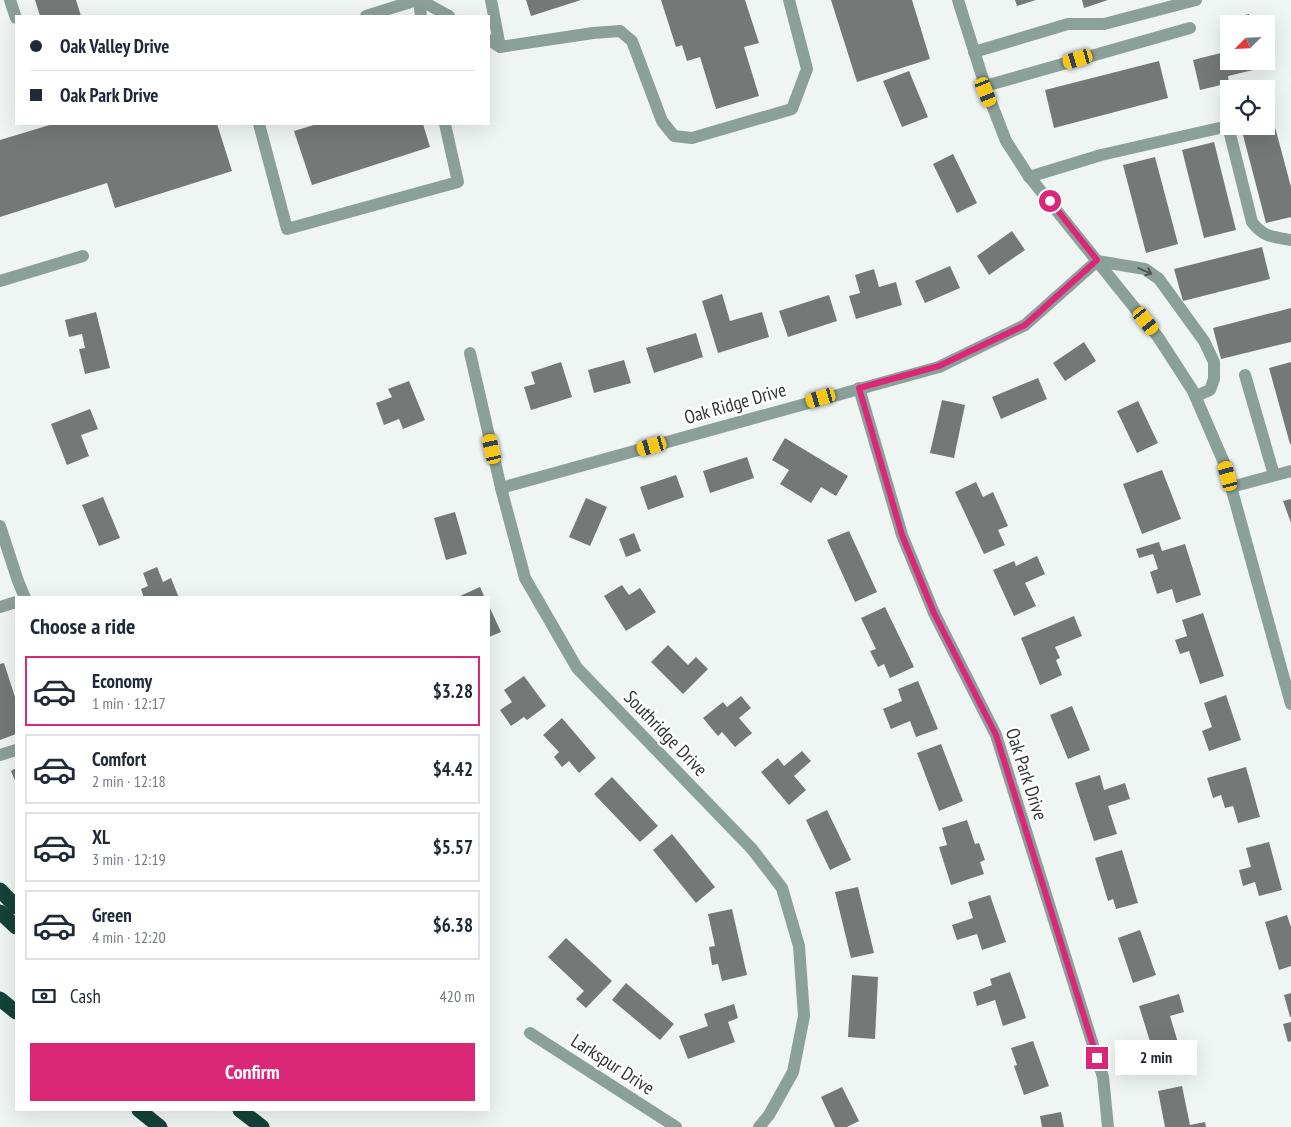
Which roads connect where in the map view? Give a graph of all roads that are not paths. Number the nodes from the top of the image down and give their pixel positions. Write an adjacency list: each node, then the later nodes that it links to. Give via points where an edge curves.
1 (10, 0): 7 (street)
2 (418, 0): 8 (street); 9 (street); 10 (street)
3 (491, 0): 12 (street)
4 (789, 0): 12 (street, via 807,69 792,109 692,138 674,136 662,121 632,41 620,30)
5 (958, 0): 13 (street)
6 (1196, 0): 13 (street, via 1104,24 1068,24)
7 (15, 15)
8 (369, 15)
9 (421, 15)
10 (447, 15)
11 (1190, 28): 14 (street)
12 (494, 44)
13 (974, 52): 14 (street)
14 (984, 86): 17 (street, via 1006,141)
15 (259, 125): 16 (street, via 287,229 458,182)
16 (445, 125)
17 (1029, 176): 18 (street, via 1102,155 1228,126 1252,222 1260,232); 20 (street)
18 (1291, 240)
19 (83, 256): 21 (street)
20 (1097, 260): 24 (street, Oak Ridge Drive, via 1025,325 939,366); 25 (street, via 1158,336); 25 (street, one-way to 25, via 1145,269 1159,279 1204,341 1214,362 1210,390)
21 (0, 281)
22 (470, 353): 29 (street, Southridge Drive)
23 (1245, 375): 27 (street)
24 (859, 388): 29 (street, Oak Ridge Drive); 50 (street, Oak Park Drive, via 902,535 934,613 996,735 1103,1077)
25 (1196, 396): 28 (street)
26 (1291, 471): 27 (street)
27 (1274, 475): 28 (street)
28 (1231, 487): 34 (street)
29 (501, 488): 49 (street, Southridge Drive, via 525,578 577,668 752,848 782,888 799,946 804,1016 793,1072)
30 (0, 526): 31 (street)
31 (24, 596)
32 (15, 602): 33 (street)
33 (0, 607)
34 (1291, 704)
35 (15, 750): 36 (street)
36 (0, 754)
37 (0, 890): 38 (highway)
38 (15, 907)
39 (0, 912): 40 (highway)
40 (15, 926)
41 (0, 999): 42 (highway)
42 (15, 1011)
43 (530, 1033): 48 (street, Larkspur Drive)
44 (140, 1111): 46 (highway)
45 (241, 1111): 47 (highway)
46 (160, 1127)
47 (262, 1127)
48 (676, 1127)
49 (759, 1127)
50 (1108, 1127)

